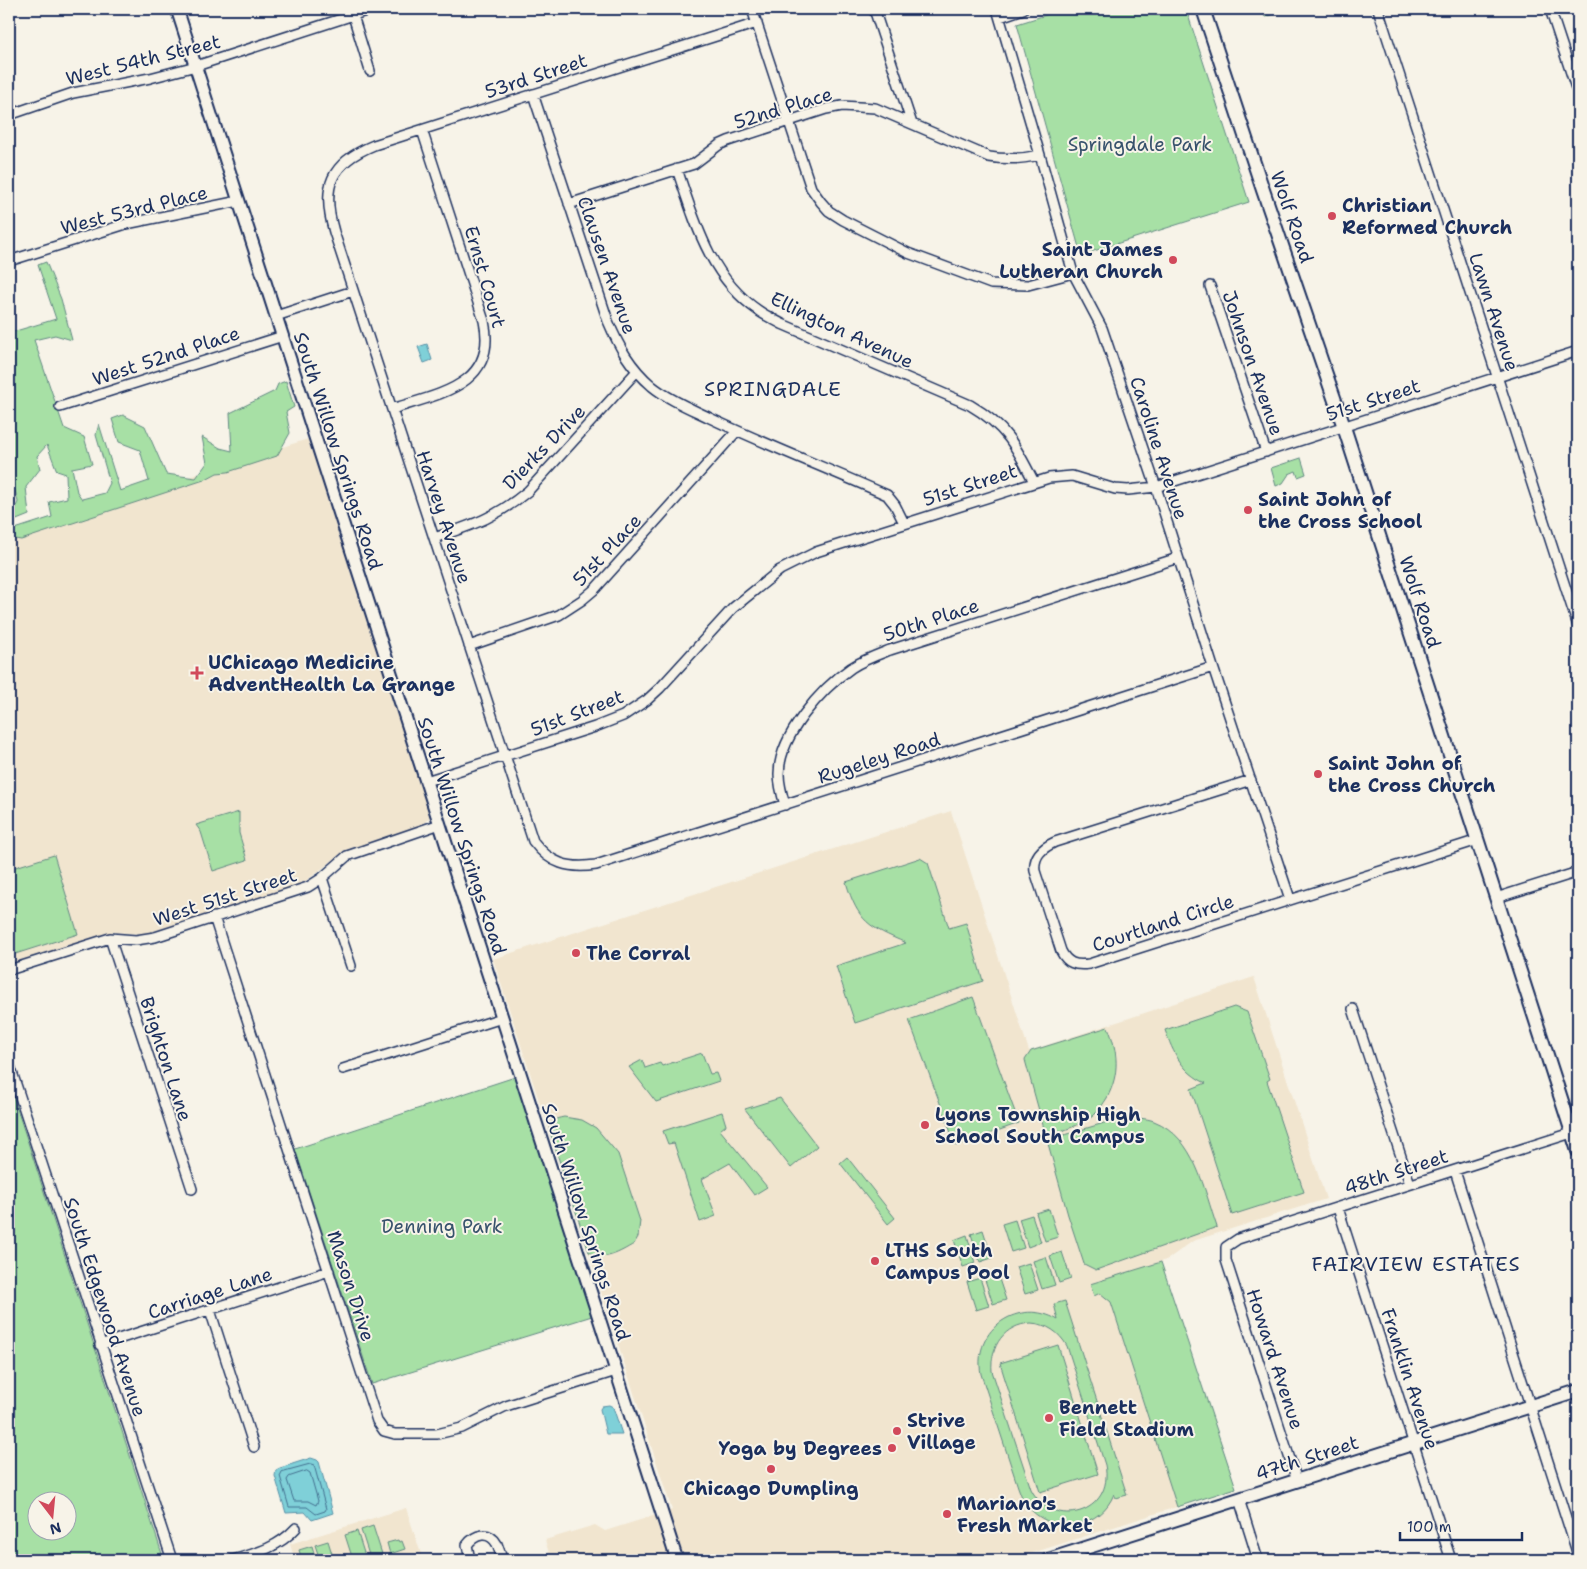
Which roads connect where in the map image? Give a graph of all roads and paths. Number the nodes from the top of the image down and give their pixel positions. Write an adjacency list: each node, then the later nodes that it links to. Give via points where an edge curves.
1 (177, 9): 12 (street, South Willow Springs Road)
2 (372, 9): 9 (street, West 54th Street)
3 (752, 9): 11 (street)
4 (874, 9): 18 (street)
5 (1024, 9): 10 (street)
6 (1203, 9): 36 (main road, Wolf Road)
7 (1378, 9): 33 (street, Lawn Avenue)
8 (1550, 9): 15 (street)
9 (352, 12): 12 (street, West 54th Street); 13 (street)
10 (998, 13): 20 (street, Caroline Avenue)
11 (757, 23): 14 (street, 53rd Street); 17 (street)
12 (196, 66): 16 (street, West 54th Street, via 73,93); 23 (street, South Willow Springs Road)
13 (370, 71)
14 (533, 94): 19 (street, 53rd Street); 24 (street, Clausen Avenue)
15 (1578, 94)
16 (9, 114)
17 (790, 121): 18 (street, 52nd Place, via 826,109 857,106 875,108); 21 (street, 52nd Place, via 728,141 694,164); 26 (street, via 811,188 825,207 843,220 908,253 991,284 1028,285)
18 (912, 124): 20 (street, 52nd Place, via 988,156 1020,159)
19 (422, 130): 22 (street, 53rd Street, via 363,150 346,160); 35 (street, Ernst Court, via 484,321 487,346 479,367 463,383 452,390)
20 (1040, 155): 26 (street, Caroline Avenue)
21 (677, 169): 24 (street, 52nd Place); 39 (street, Ellington Avenue, via 715,266 740,295 782,324 983,413 1008,435)
22 (334, 175): 28 (street, Harvey Avenue, via 328,196 329,213)
23 (239, 201): 25 (street, West 53rd Place, via 126,224); 29 (street, South Willow Springs Road)
24 (569, 204): 32 (street, Clausen Avenue, via 608,321 620,348)
25 (9, 261)
26 (1073, 273): 40 (street, Caroline Avenue, via 1102,328)
27 (1210, 286): 38 (street, Johnson Avenue)
28 (353, 291): 29 (street); 35 (street, Harvey Avenue)
29 (276, 316): 30 (street, South Willow Springs Road)
30 (283, 336): 34 (street, West 52nd Place); 49 (street, South Willow Springs Road)
31 (1578, 351): 33 (street, 51st Street)
32 (637, 371): 37 (street, Clausen Avenue, via 653,387); 42 (street, Dierks Drive, via 528,492 487,519)
33 (1498, 376): 36 (street, 51st Street); 44 (street, Lawn Avenue)
34 (60, 407)
35 (392, 409): 42 (street, Harvey Avenue)
36 (1344, 427): 38 (street, 51st Street); 52 (main road, Wolf Road)
37 (737, 431): 41 (street, Clausen Avenue, via 886,495); 45 (street, 51st Place, via 582,600 559,616)
38 (1266, 452): 40 (street, 51st Street)
39 (1034, 482): 40 (street, 51st Street, via 1072,476 1115,489); 41 (street, 51st Street)
40 (1156, 487): 43 (street, Caroline Avenue)
41 (904, 523): 47 (street, 51st Street, via 816,552 780,570 733,608 660,688 635,709 611,721)
42 (434, 538): 45 (street, Harvey Avenue)
43 (1178, 558): 46 (street, Caroline Avenue); 50 (street, 50th Place, via 890,650 852,668 824,690 807,709 785,748 779,774)
44 (1578, 626)
45 (469, 646): 47 (street, Harvey Avenue)
46 (1213, 667): 48 (street, Caroline Avenue); 50 (street, Rugeley Road)
47 (504, 756): 49 (street, 51st Street); 53 (street, Harvey Avenue, via 533,841)
48 (1251, 780): 57 (street, Caroline Avenue); 57 (street, Courtland Circle, via 1055,842 1040,851 1034,864 1035,871 1061,951 1064,958 1075,964 1089,964)
49 (426, 781): 51 (street, South Willow Springs Road)
50 (785, 805): 53 (street, Rugeley Road, via 596,865 562,865)
51 (440, 824): 55 (street, West 51st Street, via 347,856); 63 (street, South Willow Springs Road)
52 (1478, 840): 56 (main road, Wolf Road); 57 (street, Courtland Circle)
53 (553, 860)
54 (1578, 872): 56 (street)
55 (322, 878): 58 (street, West 51st Street, via 308,888); 60 (street)
56 (1496, 898): 66 (main road, Wolf Road)
57 (1290, 899)
58 (214, 917): 59 (street, West 51st Street, via 144,939); 73 (street, Mason Drive)
59 (110, 938): 61 (street, West 51st Street); 70 (street, Brighton Lane)
60 (351, 966)
61 (9, 970)
62 (1353, 1009): 69 (street)
63 (502, 1018): 65 (street); 76 (street, South Willow Springs Road)
64 (9, 1063): 75 (street, South Edgewood Avenue)
65 (343, 1069)
66 (1575, 1132): 67 (main road, Wolf Road); 68 (street, 48th Street)
67 (1578, 1151)
68 (1456, 1170): 69 (street, 48th Street); 78 (street)
69 (1410, 1184): 71 (street, 48th Street)
70 (192, 1189)
71 (1338, 1208): 72 (street, 48th Street, via 1238,1239); 79 (street, Franklin Avenue)
72 (1226, 1247): 81 (street, Howard Avenue, via 1226,1260)
73 (329, 1271): 74 (street, Carriage Lane); 76 (street, Mason Drive, via 377,1421 384,1430 395,1434 437,1434 462,1428 506,1406)
74 (210, 1310): 75 (street, Carriage Lane); 80 (street)
75 (100, 1344): 86 (street, South Edgewood Avenue)
76 (616, 1371): 90 (street, South Willow Springs Road)
77 (1578, 1391): 78 (main road, 47th Street)
78 (1531, 1406): 79 (main road, 47th Street); 84 (street)
79 (1414, 1444): 81 (main road, 47th Street); 93 (street, Franklin Avenue)
80 (254, 1447)
81 (1298, 1481): 82 (main road, 47th Street)
82 (1239, 1499): 85 (main road, 47th Street); 92 (street)
83 (296, 1528): 87 (street, via 267,1550)
84 (1578, 1555)
85 (1065, 1558): 91 (main road, 47th Street)
86 (172, 1560)
87 (233, 1560)
88 (470, 1560): 89 (street, via 467,1545 482,1534 490,1536 497,1544)
89 (502, 1560)
90 (677, 1560)
91 (1048, 1560)
92 (1258, 1560)
93 (1452, 1560)

